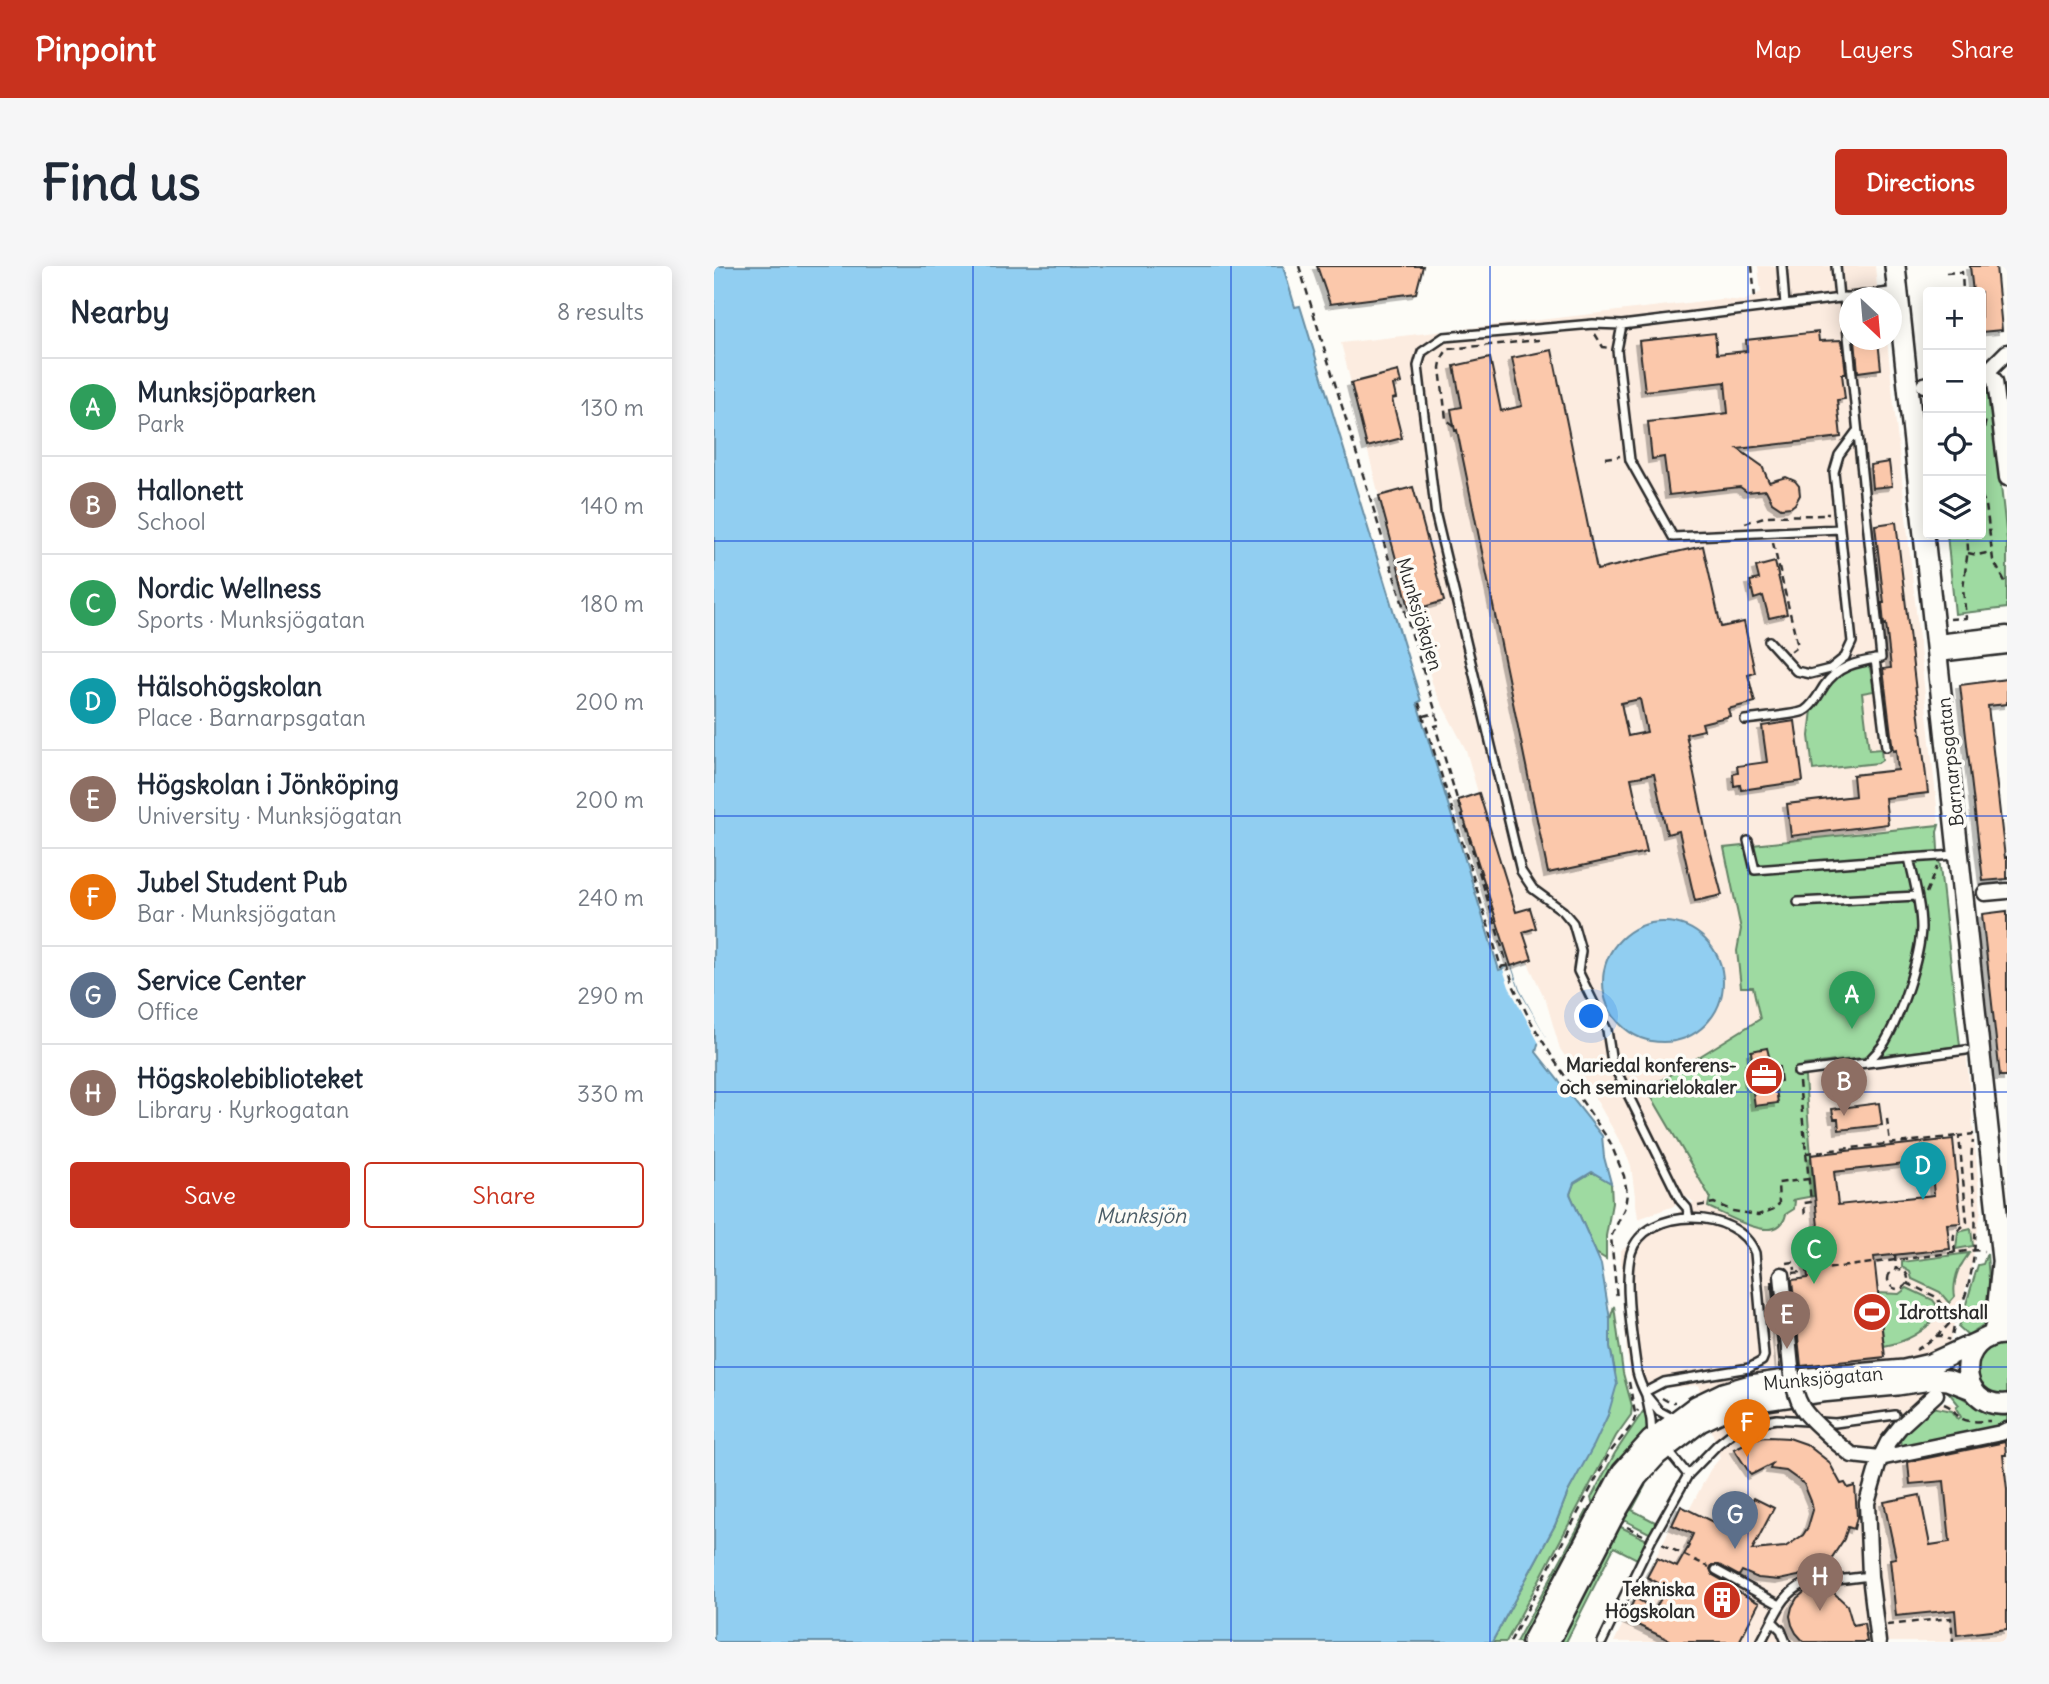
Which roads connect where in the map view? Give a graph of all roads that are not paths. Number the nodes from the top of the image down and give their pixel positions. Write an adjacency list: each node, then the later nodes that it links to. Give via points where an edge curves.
1 (1782, 266): 7 (lane)
2 (1836, 266): 4 (lane)
3 (1895, 266): 5 (main road, Barnarpsgatan)
4 (1839, 287)
5 (1898, 287)
6 (1839, 297): 7 (lane)
7 (1786, 305): 8 (lane)
8 (1622, 325): 16 (lane, via 1617,351 1630,460 1674,537); 34 (lane, via 1444,337 1422,352 1418,366 1436,516 1521,871 1533,889 1573,923 1581,951 1577,971 1607,1030 1612,1062)
9 (1902, 328): 20 (main road, Barnarpsgatan)
10 (1847, 350): 14 (lane)
11 (2007, 352): 12 (street)
12 (1986, 373)
13 (1986, 376): 15 (street, via 1996,381)
14 (1856, 432): 16 (lane, via 1839,454 1834,472); 21 (lane, via 1881,658)
15 (2007, 478)
16 (1840, 528): 18 (lane, via 1852,642 1845,657 1830,669 1810,674 1796,671)
17 (2007, 634): 20 (street)
18 (1769, 641)
19 (2007, 646): 20 (street)
20 (1937, 648): 25 (main road, Barnarpsgatan)
21 (1875, 659): 22 (lane, via 1839,670 1805,711); 23 (lane)
22 (1745, 720)
23 (1886, 747)
24 (1748, 841): 26 (lane, via 1755,870)
25 (1952, 855): 26 (lane); 35 (main road, Barnarpsgatan)
26 (1909, 858): 29 (lane)
27 (2007, 891): 28 (street)
28 (1985, 893)
29 (1917, 896): 30 (lane); 32 (lane, via 1921,929 1905,996 1885,1043)
30 (1798, 902)
31 (1966, 1050): 32 (lane)
32 (1867, 1063): 33 (lane)
33 (1798, 1072)
34 (1688, 1215): 39 (lane, via 1641,1235 1631,1252 1632,1326 1637,1372); 39 (lane, via 1713,1220 1751,1243 1764,1356 1749,1368 1664,1382)
35 (1998, 1262): 37 (main road, Barnarpsgatan)
36 (1782, 1275): 46 (street, bridge, via 1791,1368 1800,1405 1852,1455)
37 (1996, 1336): 38 (main road, via 1978,1343 1968,1361); 43 (main road, Munksjögatan, via 1904,1370 1736,1388)
38 (1974, 1391): 41 (main road, Munksjögatan, via 1991,1403); 45 (main road, Munksjögatan, via 1937,1379 1748,1402)
39 (1645, 1393): 43 (lane, via 1663,1414); 45 (lane)
40 (1936, 1394): 46 (street, via 1900,1427)
41 (2007, 1405)
42 (1895, 1415): 47 (lane, via 1835,1423 1777,1419 1742,1425)
43 (1676, 1420): 45 (main road, Munksjögatan)
44 (2007, 1430): 46 (street)
45 (1659, 1444): 47 (lane); 52 (main road, Munksjögatan, via 1622,1472); 53 (main road, Munksjögatan, via 1612,1519)
46 (1880, 1458): 49 (street, via 1867,1503)
47 (1688, 1475): 54 (lane)
48 (1717, 1570): 50 (lane)
49 (1870, 1576): 50 (lane, via 1804,1584); 57 (street)
50 (1780, 1605): 51 (lane)
51 (1772, 1621): 55 (lane); 56 (lane)
52 (1532, 1642)
53 (1549, 1642)
54 (1602, 1642)
55 (1761, 1642)
56 (1786, 1642)
57 (1878, 1642)

